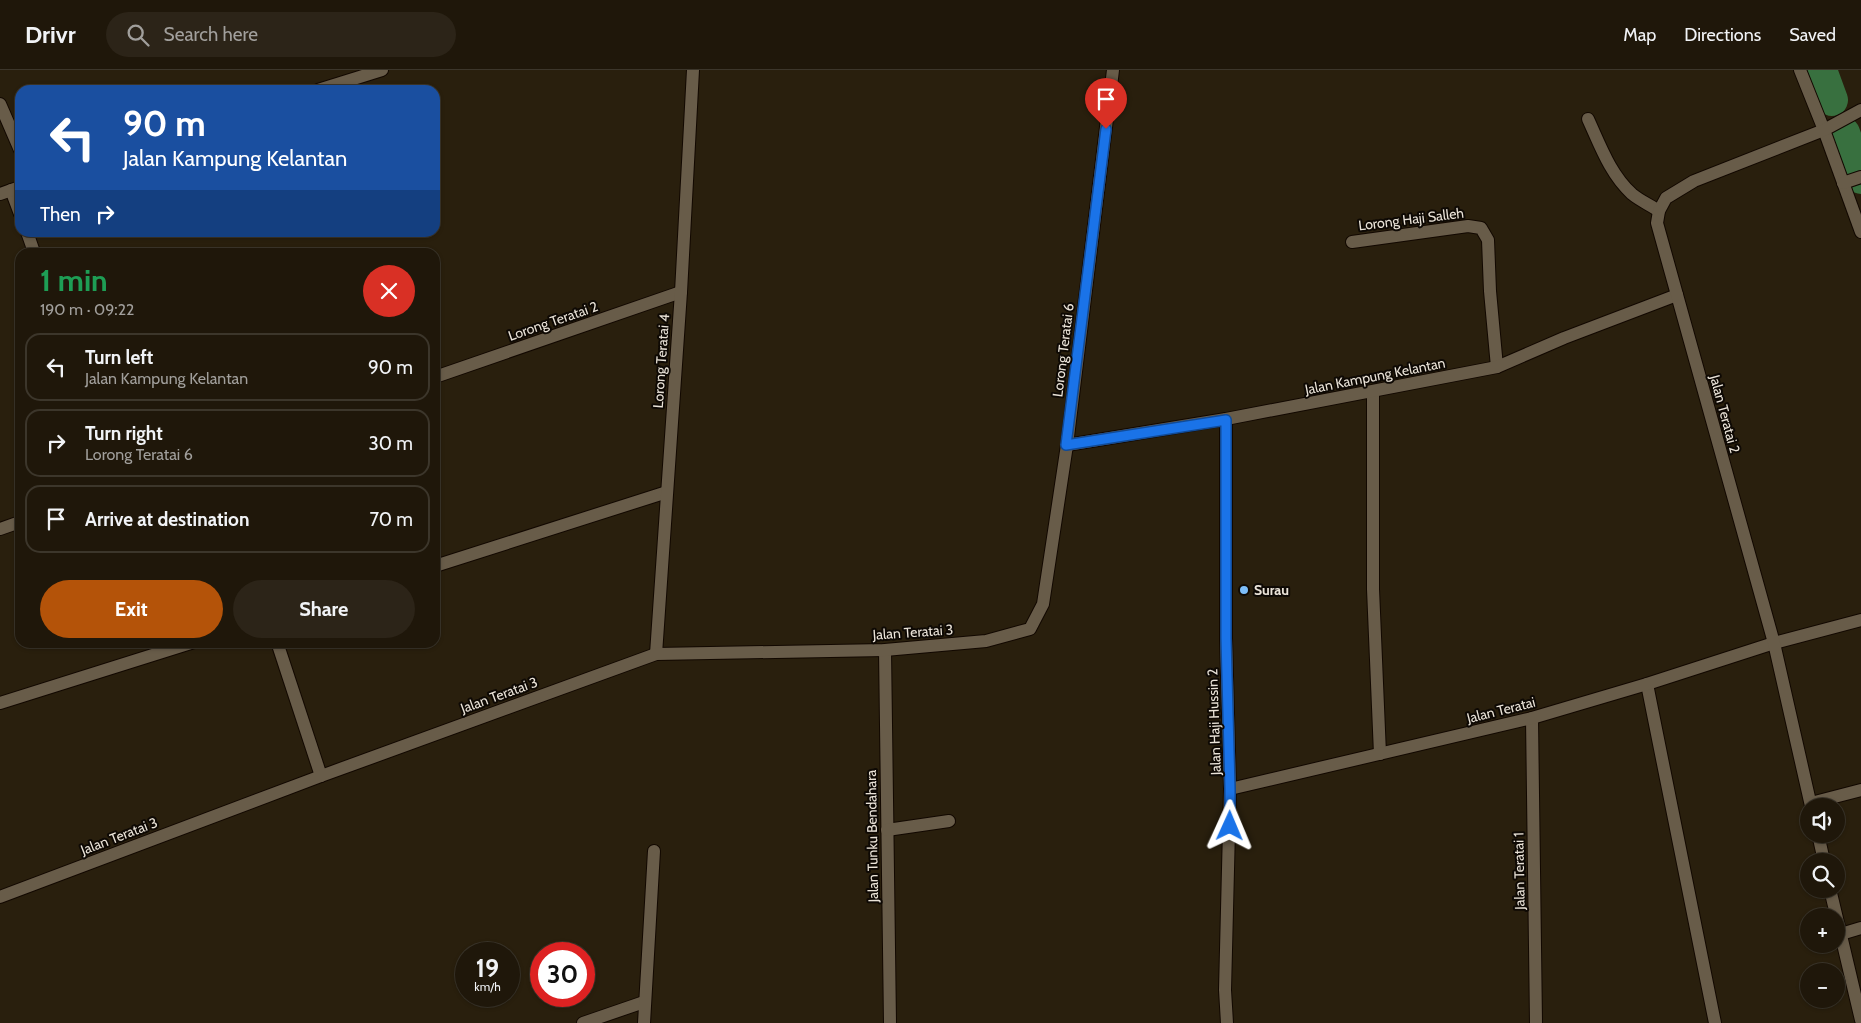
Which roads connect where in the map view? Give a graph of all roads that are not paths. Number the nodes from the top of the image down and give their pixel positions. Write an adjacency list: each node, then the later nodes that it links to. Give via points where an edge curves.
1 (382, 70): 5 (street)
2 (693, 70): 17 (street, Lorong Teratai 4)
3 (1113, 70): 23 (street, Lorong Teratai 6)
4 (1800, 70): 9 (street)
5 (334, 85)
6 (0, 104): 10 (street)
7 (1861, 110): 9 (street)
8 (1588, 119): 14 (street, via 1608,164 1632,194)
9 (1824, 130): 11 (street); 14 (street, via 1694,181 1666,198)
10 (15, 138)
11 (1852, 180): 15 (street)
12 (10, 190): 13 (street)
13 (15, 202)
14 (1658, 211): 18 (street, Jalan Teratai 2, via 1656,223)
15 (1861, 232)
16 (1352, 242): 19 (street, Lorong Haji Salleh, via 1468,226 1481,228 1488,240)
17 (681, 292): 20 (street, Lorong Teratai 2); 24 (street, Lorong Teratai 4)
18 (1677, 295): 19 (street, Jalan Kampung Kelantan); 30 (street, Jalan Teratai 2)
19 (1497, 367): 21 (street, Jalan Kampung Kelantan)
20 (440, 375)
21 (1373, 392): 22 (street, Jalan Kampung Kelantan); 38 (street, via 1373,589)
22 (1226, 420): 23 (street, Jalan Kampung Kelantan); 40 (street, Jalan Haji Hussin 2)
23 (1066, 445): 29 (street, Lorong Teratai 6, via 1043,604)
24 (667, 492): 27 (street); 34 (street, Lorong Teratai 4)
25 (15, 524): 26 (street)
26 (0, 530)
27 (440, 564)
28 (1861, 620): 30 (street, Jalan Teratai)
29 (1030, 630): 33 (street, Jalan Teratai 3, via 986,641)
30 (1774, 643): 35 (street, Jalan Teratai); 42 (street, Jalan Teratai 2)
31 (175, 648): 36 (street)
32 (279, 648): 39 (street)
33 (885, 650): 34 (street, Jalan Teratai 3); 45 (street, Jalan Tunku Bendahara)
34 (656, 654): 39 (street, Jalan Teratai 3)
35 (1647, 684): 37 (street, Jalan Teratai); 58 (street)
36 (0, 703)
37 (1532, 718): 38 (street, Jalan Teratai); 57 (street, Jalan Teratai 1)
38 (1380, 754): 40 (street, Jalan Teratai)
39 (321, 776): 47 (street, Jalan Teratai 3)
40 (1230, 789): 56 (street, Jalan Haji Hussin 2)
41 (1861, 790): 43 (street)
42 (1809, 798)
43 (1834, 798)
44 (949, 821): 45 (street)
45 (887, 830): 55 (street, Jalan Tunku Bendahara)
46 (654, 851): 51 (street)
47 (0, 897)
48 (1861, 928): 49 (street)
49 (1845, 933)
50 (1845, 951): 52 (street)
51 (644, 1002): 53 (street); 54 (street)
52 (1861, 1020)
53 (583, 1023)
54 (644, 1023)
55 (890, 1023)
56 (1227, 1023)
57 (1536, 1023)
58 (1716, 1023)

